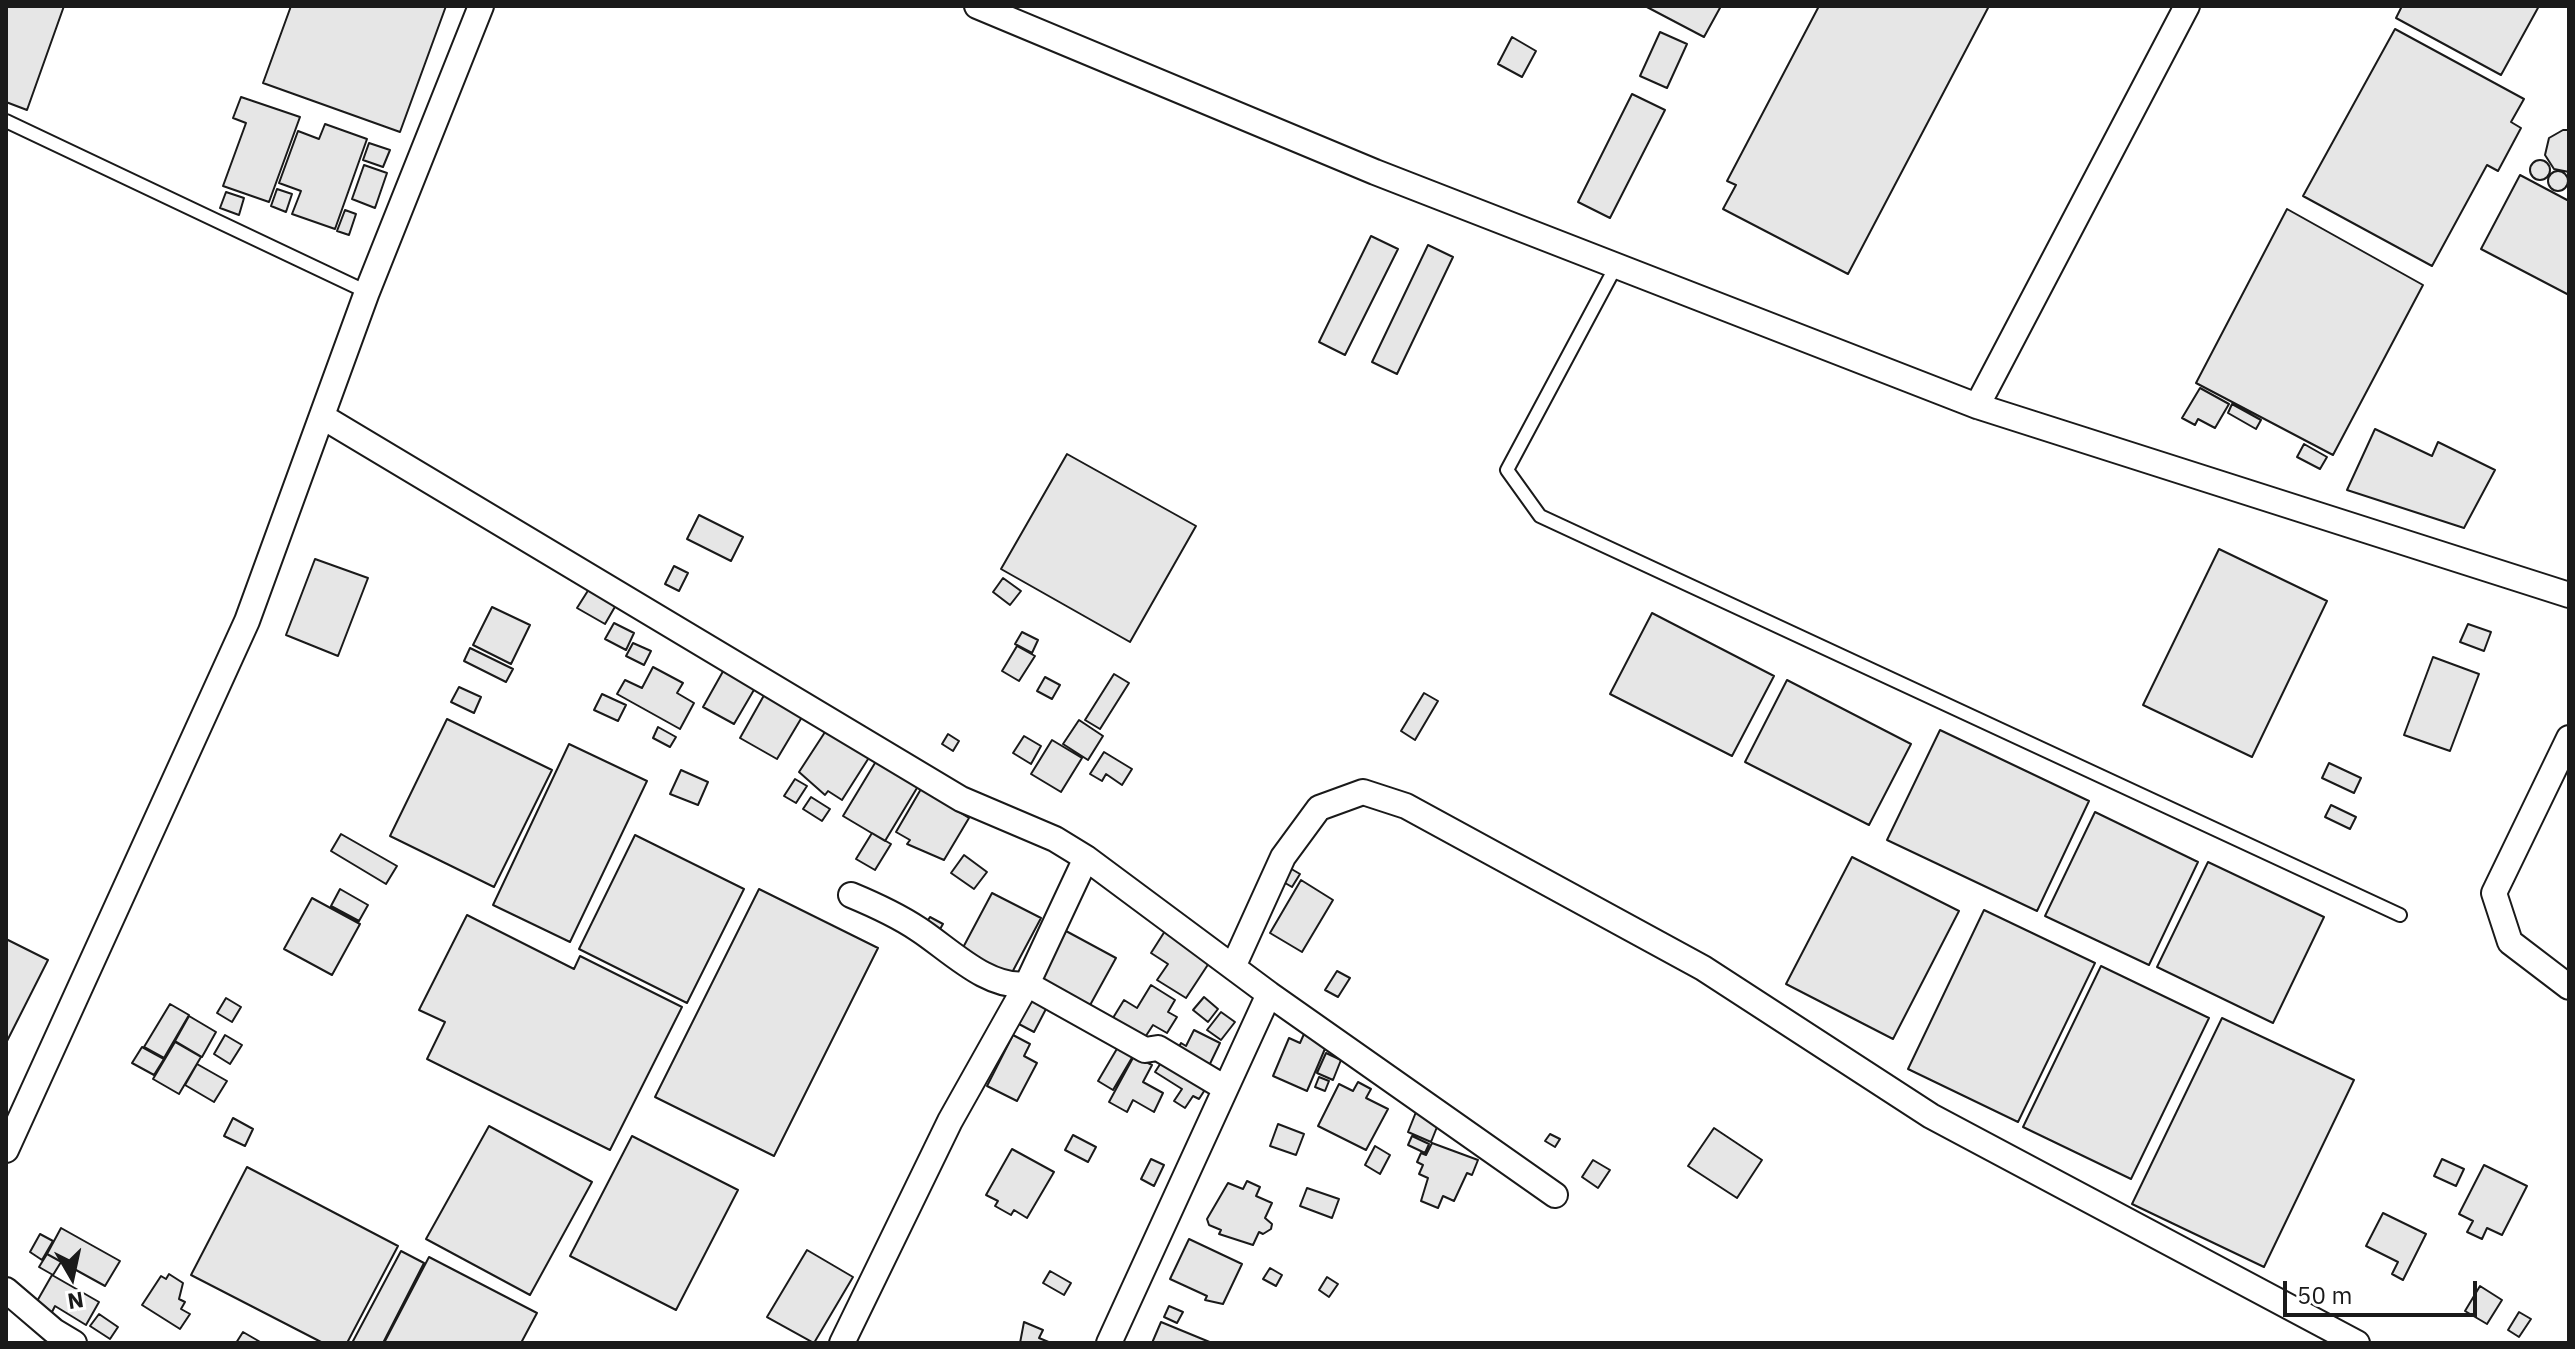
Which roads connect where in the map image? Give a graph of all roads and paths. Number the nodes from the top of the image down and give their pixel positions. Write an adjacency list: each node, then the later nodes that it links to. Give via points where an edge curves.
1 (481, 6): 6 (street)
2 (977, 6): 5 (street)
3 (2187, 6): 7 (street)
4 (6, 121): 6 (lane)
5 (1615, 268): 7 (street); 13 (lane, via 1507,470 1540,516)
6 (367, 292): 8 (street)
7 (1977, 406): 9 (street)
8 (323, 417): 11 (street, via 961,799); 19 (street, via 247,621)
9 (2569, 595)
10 (2569, 738): 16 (street, via 2494,893 2510,942)
11 (1086, 858): 14 (street); 15 (street)
12 (851, 895): 15 (street, via 892,912 945,951 1010,986)
13 (2400, 915)
14 (1233, 967): 17 (street); 25 (street, via 1283,857 1319,808 1363,792 1406,806 1703,968 1931,1116)
15 (1027, 984): 18 (street, via 1145,1050 1158,1048); 23 (street, via 950,1121)
16 (2569, 987)
17 (1269, 994): 18 (street); 20 (street)
18 (1225, 1088): 24 (street)
19 (6, 1150)
20 (1555, 1195)
21 (6, 1290): 22 (street)
22 (74, 1343)
23 (842, 1343)
24 (1109, 1343)
25 (2357, 1343)

